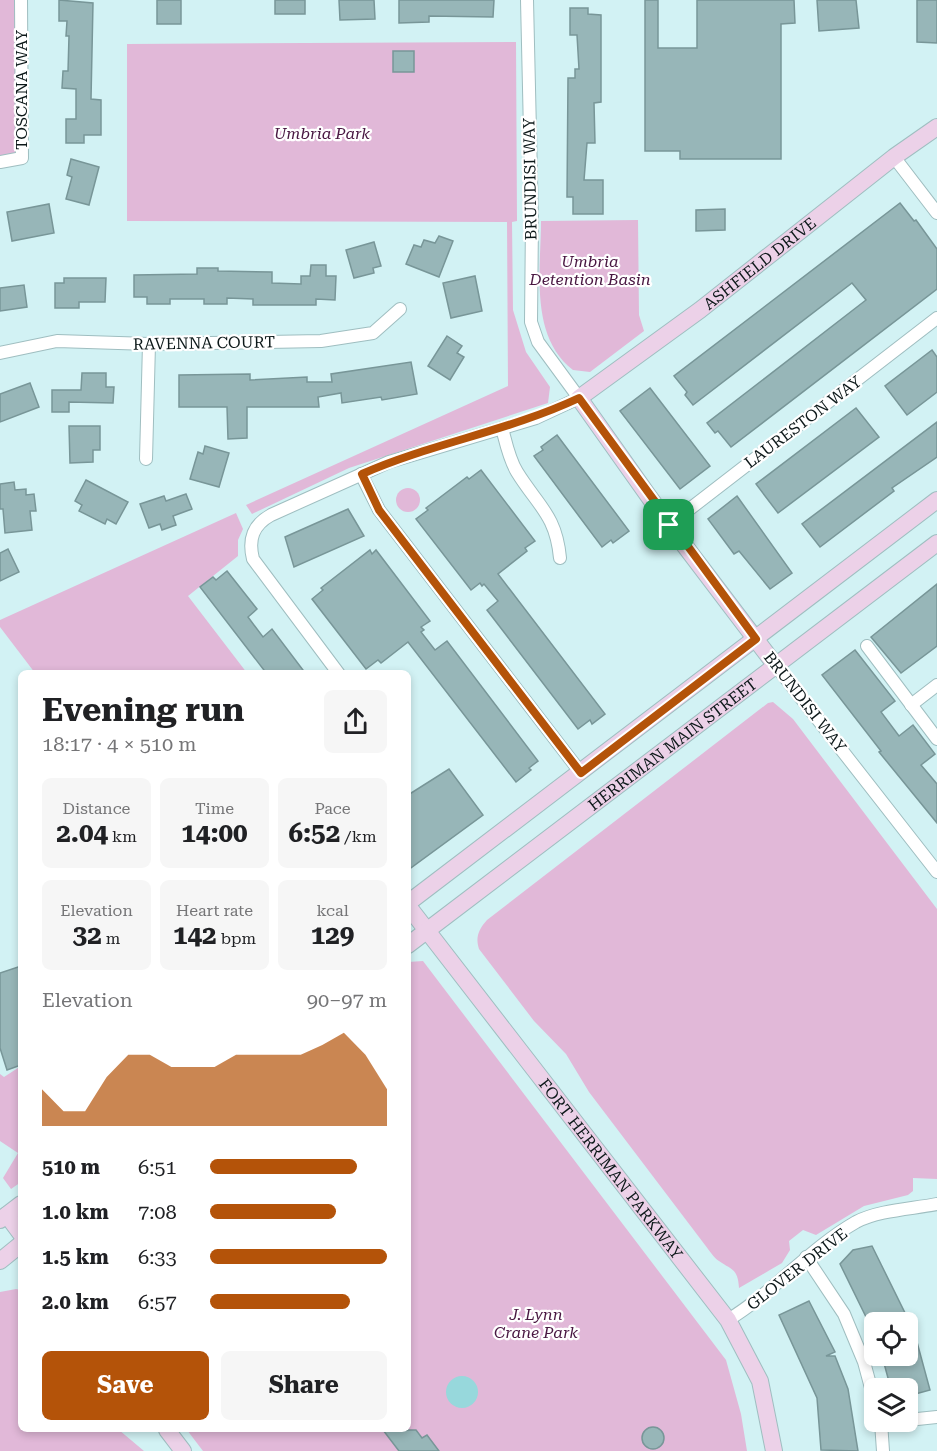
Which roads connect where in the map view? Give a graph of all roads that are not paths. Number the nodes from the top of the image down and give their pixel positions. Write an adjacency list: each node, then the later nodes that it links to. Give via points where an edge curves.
1 (21, 0): 5 (street, TOSCANA WAY, via 22,158)
2 (527, 0): 11 (street, BRUNDISI WAY, via 531,322 538,342)
3 (937, 127): 4 (street, ASHFIELD DRIVE)
4 (894, 157): 6 (street); 11 (street, ASHFIELD DRIVE, via 700,310)
5 (0, 162)
6 (937, 213)
7 (400, 309): 9 (street, RAVENNA COURT, via 373,333 321,341)
8 (937, 318): 16 (street, LAURESTON WAY)
9 (149, 344): 10 (street, RAVENNA COURT, via 57,341); 13 (street)
10 (0, 353)
11 (579, 398): 12 (street, via 536,418); 16 (street, BRUNDISI WAY)
12 (502, 428): 14 (street); 18 (street, via 516,471 550,517 558,536)
13 (146, 459)
14 (362, 474): 22 (street, via 271,515 258,523 252,534 251,552 256,565); 26 (street, via 379,510)
15 (937, 500): 19 (street, HERRIMAN MAIN STREET)
16 (669, 525): 19 (street, BRUNDISI WAY)
17 (937, 543): 21 (street, HERRIMAN MAIN STREET)
18 (560, 558)
19 (756, 639): 21 (street, BRUNDISI WAY); 26 (street, HERRIMAN MAIN STREET)
20 (867, 646): 24 (street)
21 (777, 666): 27 (street, BRUNDISI WAY); 30 (street, HERRIMAN MAIN STREET)
22 (336, 670)
23 (937, 685): 24 (street)
24 (911, 705): 25 (street)
25 (937, 739)
26 (581, 773): 28 (street, HERRIMAN MAIN STREET)
27 (937, 872)
28 (411, 903)
29 (411, 909): 30 (street, FORT HERRIMAN PARKWAY)
30 (427, 930): 31 (street, HERRIMAN MAIN STREET); 39 (street, FORT HERRIMAN PARKWAY)
31 (411, 943)
32 (937, 1204): 37 (street, GLOVER DRIVE, via 858,1221)
33 (18, 1206): 34 (street)
34 (4, 1217): 35 (street)
35 (18, 1231)
36 (18, 1246): 38 (street)
37 (806, 1257): 39 (street, GLOVER DRIVE, via 744,1311); 40 (street, via 844,1314)
38 (0, 1261)
39 (728, 1320): 46 (street, FORT HERRIMAN PARKWAY, via 760,1381)
40 (868, 1378)
41 (937, 1417): 42 (street)
42 (918, 1419)
43 (168, 1432): 45 (street)
44 (884, 1432): 47 (street)
45 (183, 1451)
46 (774, 1451)
47 (883, 1451)

